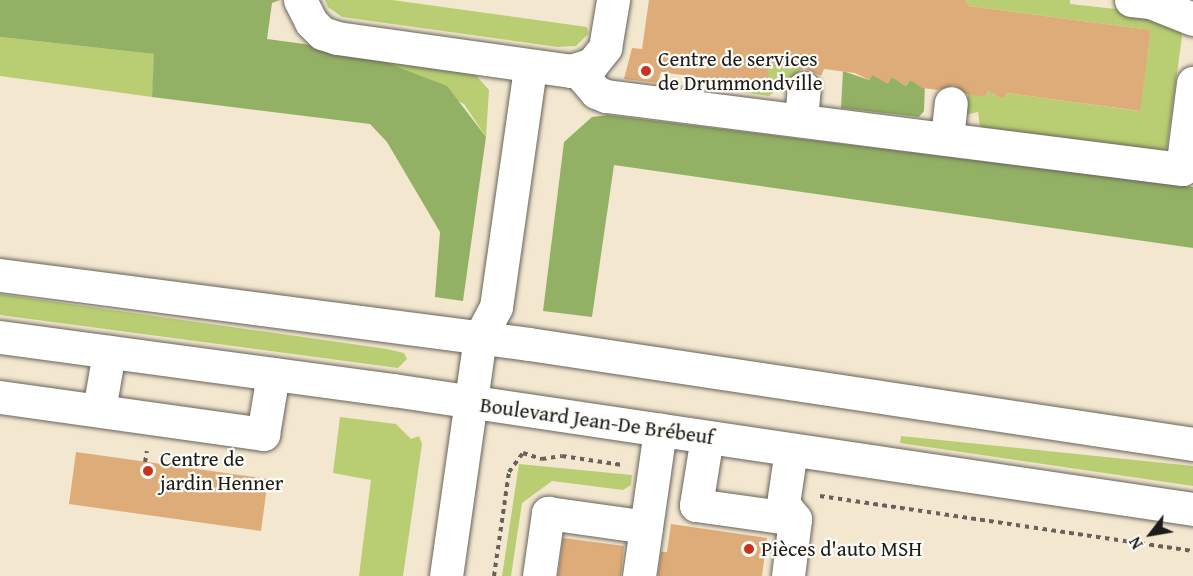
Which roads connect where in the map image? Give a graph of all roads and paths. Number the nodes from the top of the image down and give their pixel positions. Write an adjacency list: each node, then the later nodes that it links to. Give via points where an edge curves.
1 (300, 0): 5 (main road, via 311,22 322,33 337,38)
2 (613, 0): 6 (main road, via 605,48 592,64)
3 (1131, 0): 4 (main road, via 1150,2)
4 (1193, 19)
5 (530, 67): 6 (main road); 13 (main road, via 496,307)
6 (578, 71): 9 (main road, via 596,92 606,96 802,104)
7 (1193, 83): 10 (main road)
8 (951, 103): 9 (main road)
9 (947, 139): 10 (main road)
10 (1188, 170)
11 (0, 275): 13 (main road)
12 (0, 337): 14 (main road, Boulevard Jean-De Brébeuf)
13 (480, 338): 17 (main road); 22 (main road)
14 (109, 352): 15 (main road, Boulevard Jean-De Brébeuf); 18 (main road)
15 (273, 374): 17 (main road, Boulevard Jean-De Brébeuf); 18 (main road, via 262,434)
16 (0, 397): 18 (main road)
17 (471, 403): 19 (main road, Boulevard Jean-De Brébeuf); 30 (main road)
18 (99, 410)
19 (660, 430): 20 (main road, Boulevard Jean-De Brébeuf); 28 (main road)
20 (707, 437): 23 (main road, Boulevard Jean-De Brébeuf); 26 (main road, via 696,505)
21 (517, 444): 24 (path)
22 (1193, 444)
23 (791, 450): 26 (main road, via 783,504); 27 (main road, Boulevard Jean-De Brébeuf)
24 (523, 453): 25 (path, Boulevard Jean-De Brébeuf, via 542,459 562,456); 31 (path, via 509,472)
25 (632, 467)
26 (806, 507): 29 (path); 34 (main road)
27 (1193, 509)
28 (646, 527): 32 (main road, via 548,513); 33 (main road)
29 (1193, 551)
30 (446, 576)
31 (494, 576)
32 (539, 576)
33 (639, 576)
34 (788, 576)

